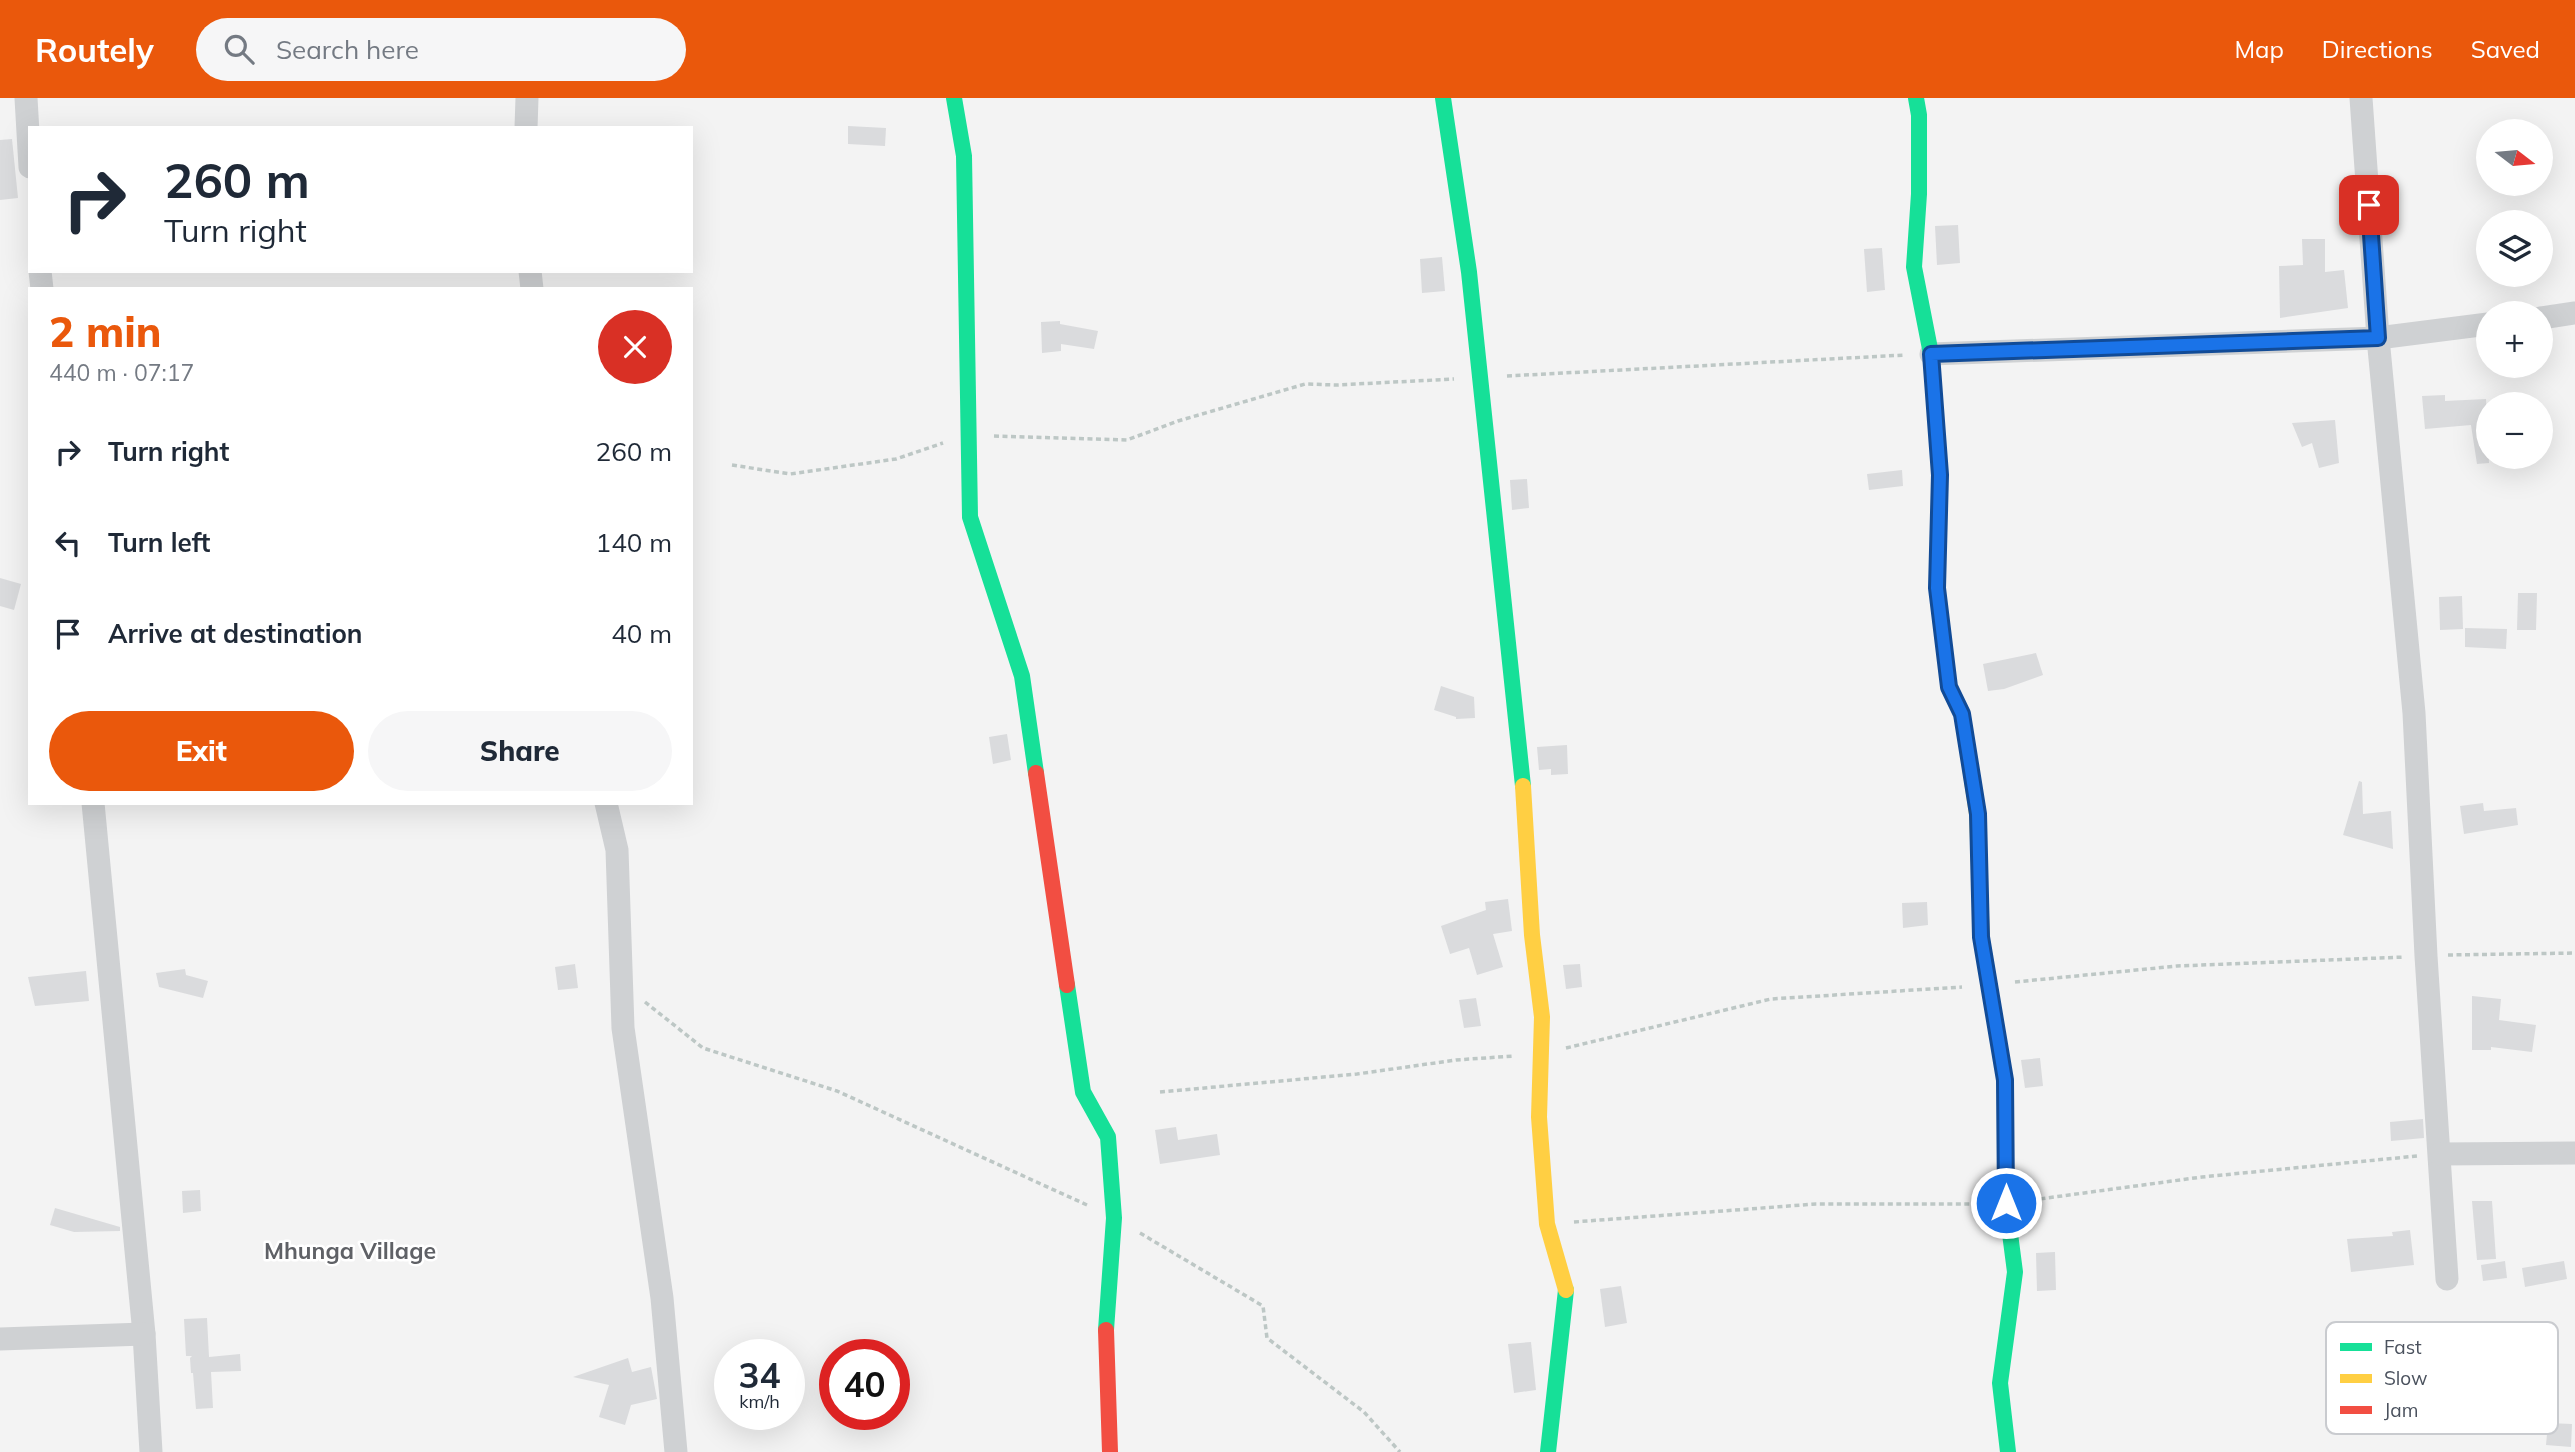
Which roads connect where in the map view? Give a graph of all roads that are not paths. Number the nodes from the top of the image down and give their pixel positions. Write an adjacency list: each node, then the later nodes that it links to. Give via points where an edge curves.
1 (26, 98): 8 (street)
2 (527, 98): 7 (street)
3 (954, 98): 23 (street, via 964,156 970,517 1022,676 1083,1092 1108,1137 1114,1217 1105,1344)
4 (1443, 98): 24 (street, via 1469,272 1527,828 1542,1017 1539,1117 1547,1224 1567,1293)
5 (1916, 98): 13 (street, via 1919,194 1914,267)
6 (2361, 98): 12 (street)
7 (526, 126)
8 (28, 132)
9 (2575, 313): 10 (street)
10 (2553, 316)
11 (2476, 326): 12 (street)
12 (2378, 338): 13 (street); 17 (street, via 2414,713)
13 (1931, 354): 25 (street, via 1940,475 1937,588 1949,687 1962,714 1978,814 1981,937 2005,1080 2006,1203 2015,1272 2000,1383)
14 (93, 805): 19 (street)
15 (606, 805): 22 (street, via 617,850 623,1028 662,1298)
16 (2575, 1153): 17 (street)
17 (2440, 1154): 18 (street)
18 (2447, 1279)
19 (145, 1334): 20 (street); 21 (street)
20 (0, 1339)
21 (151, 1452)
22 (676, 1452)
23 (1110, 1452)
24 (1548, 1452)
25 (2008, 1452)

